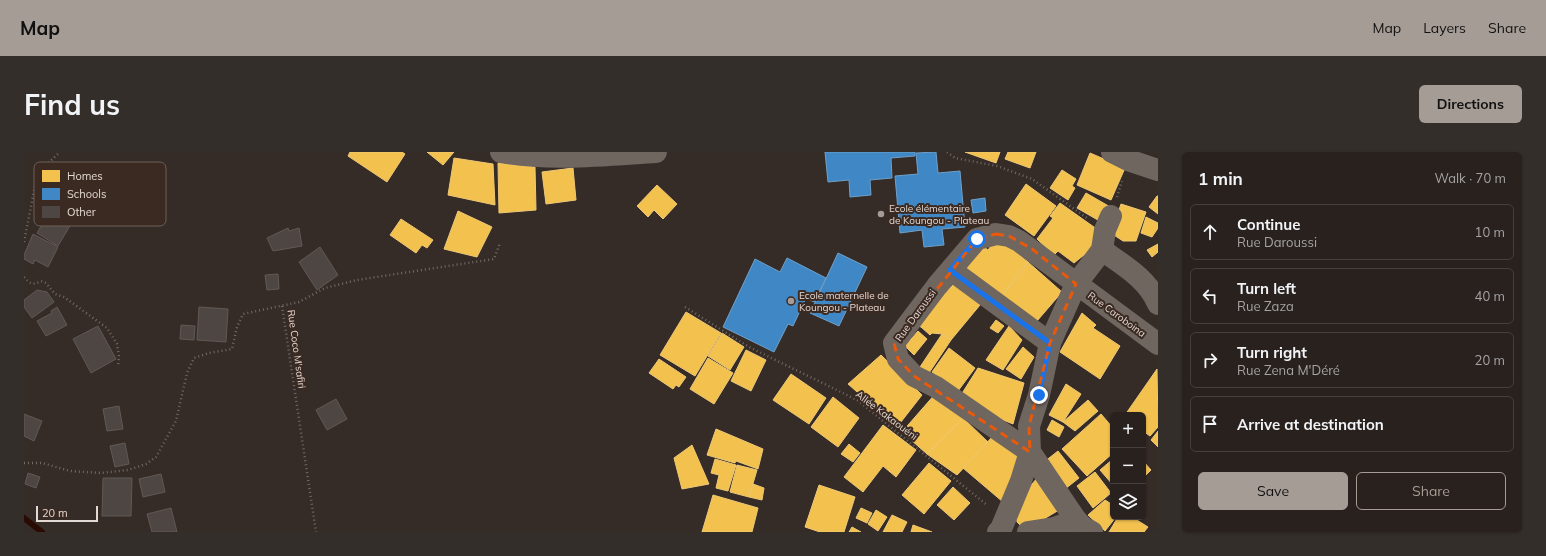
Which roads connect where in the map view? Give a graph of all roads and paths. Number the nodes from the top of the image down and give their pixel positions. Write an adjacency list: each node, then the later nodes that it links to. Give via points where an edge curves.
1 (60, 152): 6 (path)
2 (501, 152): 3 (street, via 517,155 591,156)
3 (656, 152)
4 (946, 152): 9 (path, via 955,158 997,166 1032,179)
5 (1120, 156): 7 (street); 9 (path)
6 (49, 162)
7 (1158, 170)
8 (34, 191): 10 (path)
9 (1106, 232): 14 (street); 15 (street, via 1155,296)
10 (24, 242)
11 (500, 243): 16 (path, Rue Coco M'safiri, via 494,259 357,280 326,288 299,302)
12 (950, 270): 14 (street, Rue Daroussi, via 977,239 996,234 1019,241); 18 (street); 21 (street, Rue Daroussi, via 894,343 898,359 914,376 936,388)
13 (24, 277): 20 (path, via 33,284 41,281 46,284 55,294 64,297 107,328 117,344 120,357)
14 (1076, 284): 18 (street); 19 (street, Rue Caroboina)
15 (1158, 304)
16 (282, 306): 22 (path, via 243,314 232,349 194,358 187,373 176,421 156,457 146,464 128,470 101,473 70,471 42,463); 25 (path, Rue Coco M'safiri)
17 (685, 307): 23 (path, Allée Kakaouéni, via 749,347 857,400)
18 (1050, 343): 21 (street, via 1039,395 1029,426)
19 (1158, 344)
20 (118, 366)
21 (1030, 452): 23 (street, via 1021,481); 24 (street)
22 (24, 463)
23 (1001, 527): 26 (street)
24 (1083, 528): 27 (street, via 1054,528)
25 (316, 532)
26 (1024, 532)
27 (1028, 532)

